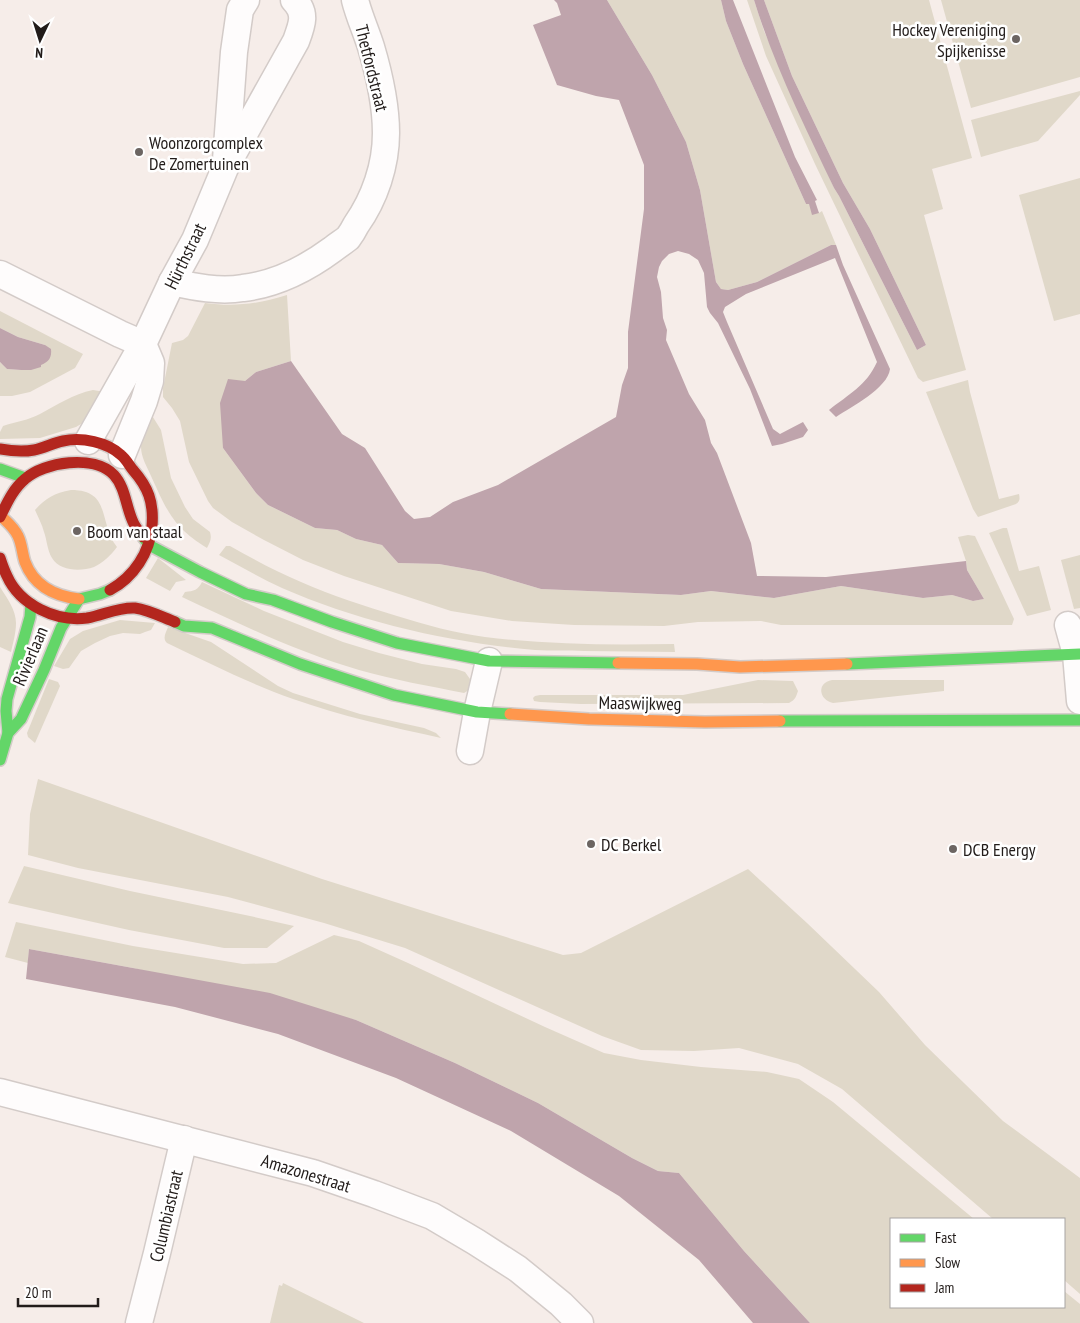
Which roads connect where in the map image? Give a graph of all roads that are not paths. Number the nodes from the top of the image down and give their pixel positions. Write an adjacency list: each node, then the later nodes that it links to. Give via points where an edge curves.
1 (246, 0): 4 (street, Hürthstraat, via 240,10 234,52)
2 (294, 0): 4 (street, Hürthstraat, via 300,6 302,24 296,41)
3 (355, 0): 6 (street, Thetfordstraat, via 379,78 386,133 384,161 366,212 348,237 309,266 284,278 259,286 223,290)
4 (225, 168): 6 (street, Hürthstraat, via 195,240)
5 (0, 274): 7 (street)
6 (172, 282): 7 (street, Hürthstraat)
7 (143, 344): 9 (street, Hürthstraat); 10 (street, via 151,363 150,381)
8 (0, 448): 9 (street, via 28,451 78,440)
9 (82, 451): 10 (street, via 97,443); 12 (street); 16 (street, via 85,462 113,474 121,486 134,524)
10 (122, 455): 13 (street, via 144,483)
11 (0, 469): 12 (street)
12 (25, 478): 14 (street, via 12,493)
13 (152, 512): 15 (street); 16 (street)
14 (0, 516): 21 (street, via 18,534 24,561 36,582 56,595)
15 (164, 529)
16 (149, 545): 18 (street, via 132,574); 22 (street, via 246,594)
17 (0, 558): 23 (street, via 7,577)
18 (120, 584): 19 (street); 21 (street, via 108,592)
19 (136, 588)
20 (260, 588): 22 (street)
21 (79, 599): 25 (street, Rivierlaan)
22 (273, 600): 29 (street, via 397,643)
23 (31, 604): 25 (street); 33 (street, Rivierlaan, via 7,699)
24 (198, 616): 27 (street, Maaswijkweg)
25 (67, 618): 27 (street, Maaswijkweg, via 85,618 134,608 184,626); 33 (street, Rivierlaan, via 21,719)
26 (1068, 625): 28 (street)
27 (212, 628): 31 (street, Maaswijkweg, via 300,664 394,695)
28 (1078, 654): 29 (street, via 740,667); 30 (street)
29 (489, 660): 31 (street)
30 (1080, 701)
31 (477, 712): 32 (street, Maaswijkweg, via 589,720 705,722); 34 (street)
32 (1080, 720)
33 (8, 733): 35 (street, Rivierlaan)
34 (470, 752)
35 (0, 760)
36 (0, 1092): 37 (street, Amazonestraat)
37 (184, 1139): 38 (street, Columbiastraat); 39 (street, Amazonestraat, via 313,1173 432,1216 518,1269)
38 (139, 1323)
39 (580, 1323)

